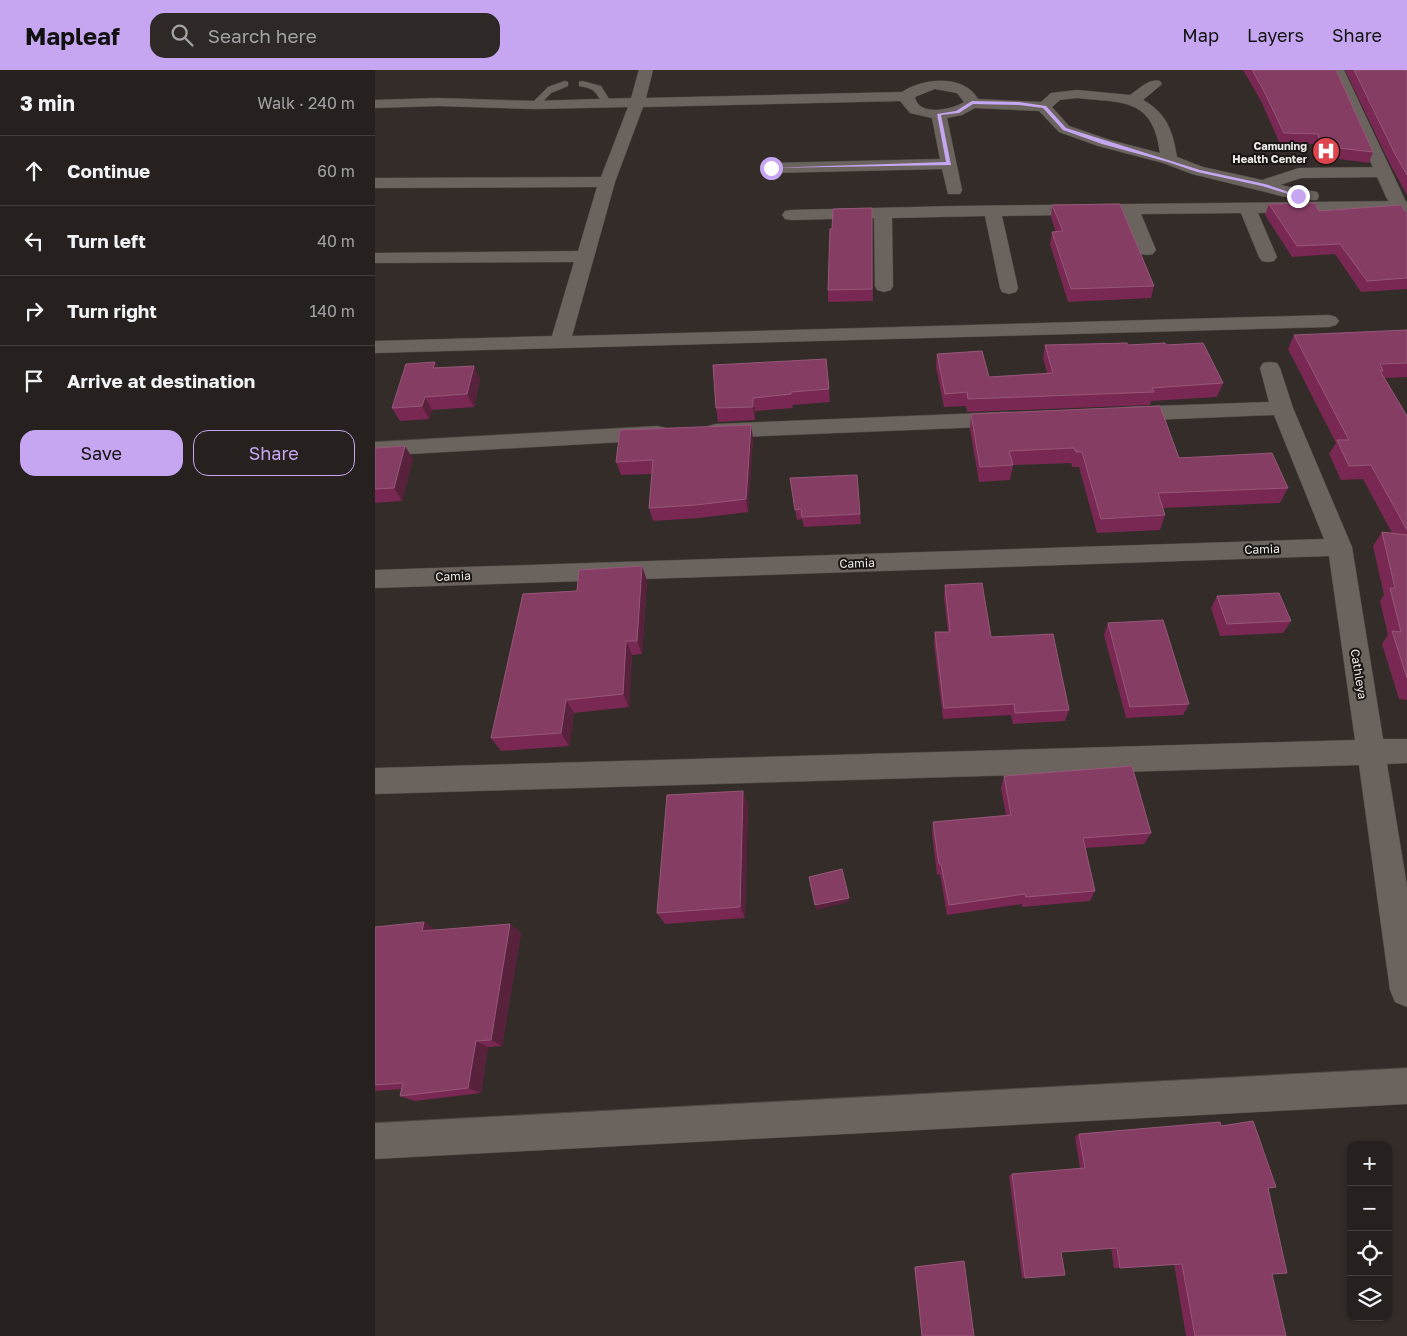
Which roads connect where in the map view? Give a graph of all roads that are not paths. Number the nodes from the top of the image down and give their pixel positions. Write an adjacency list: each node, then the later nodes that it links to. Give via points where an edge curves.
1 (646, 70): 10 (street)
2 (1337, 70): 19 (street)
3 (935, 78): 7 (street); 11 (street, via 968,94)
4 (565, 84): 13 (lane, via 547,90)
5 (582, 84): 9 (lane, via 600,88)
6 (1155, 84): 8 (street)
7 (905, 96): 10 (street); 15 (street, via 911,107)
8 (1133, 100): 14 (street, via 1077,94 1056,96); 16 (street, via 1149,109 1161,122)
9 (606, 102): 10 (street); 13 (street)
10 (637, 102): 20 (street)
11 (972, 103): 14 (street); 15 (street, via 957,112)
12 (375, 104): 13 (street)
13 (535, 105)
14 (1044, 107): 16 (street, via 1064,129)
15 (939, 114): 17 (street)
16 (1169, 160): 22 (street, via 1198,171)
17 (949, 164): 18 (street); 23 (street)
18 (771, 168)
19 (1383, 172): 22 (street, via 1299,173); 24 (street)
20 (607, 182): 21 (street); 31 (street)
21 (375, 183)
22 (1263, 185): 24 (street, via 1298,196)
23 (953, 190)
24 (1401, 206): 25 (street)
25 (1247, 208): 26 (street); 32 (street)
26 (1131, 210): 27 (street); 30 (street)
27 (993, 212): 28 (street); 35 (street)
28 (883, 213): 29 (street); 34 (street)
29 (791, 216)
30 (1147, 250)
31 (585, 256): 33 (street); 37 (street)
32 (1268, 257)
33 (375, 258)
34 (884, 286)
35 (1009, 288)
36 (1329, 321): 37 (street)
37 (560, 341): 38 (street)
38 (375, 347)
39 (1270, 368): 40 (street, Cathleya)
40 (1282, 408): 41 (street); 44 (street, Cathleya)
41 (1103, 415)
42 (1024, 418): 43 (street)
43 (375, 449)
44 (1340, 547): 45 (street, Camia); 46 (street, Cathleya)
45 (375, 579)
46 (1371, 751): 47 (street); 48 (street); 49 (street, Cathleya)
47 (1407, 751)
48 (375, 781)
49 (1407, 990)
50 (1407, 1086): 51 (street)
51 (375, 1141)

